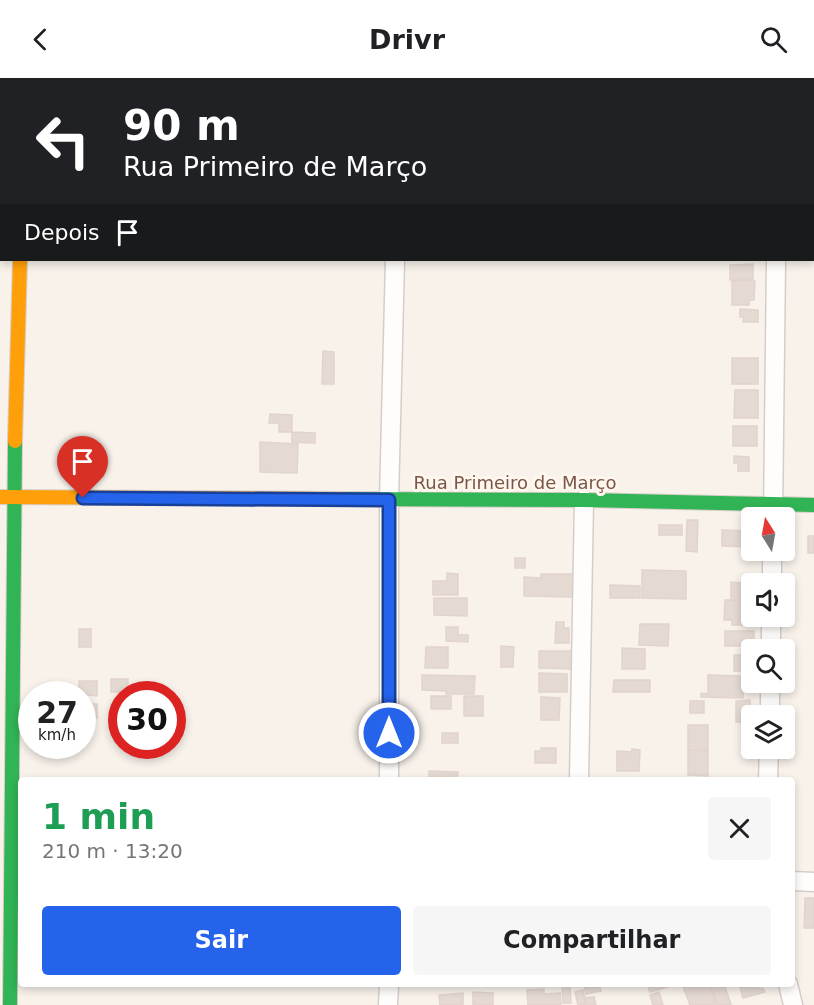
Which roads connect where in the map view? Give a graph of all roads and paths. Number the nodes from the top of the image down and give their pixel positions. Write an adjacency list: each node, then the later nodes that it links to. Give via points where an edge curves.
1 (20, 261): 4 (street)
2 (395, 261): 5 (street)
3 (776, 261): 8 (street)
4 (6, 497): 5 (street, Rua Primeiro de Março); 15 (street)
5 (389, 500): 6 (street, Rua Primeiro de Março); 12 (street)
6 (584, 500): 10 (street, Rua Primeiro de Março); 13 (street)
7 (814, 505): 9 (street, Rua Primeiro de Março)
8 (773, 507)
9 (795, 508)
10 (741, 509)
11 (769, 759): 14 (street)
12 (389, 777)
13 (579, 777)
14 (768, 777)
15 (10, 872): 20 (street)
16 (795, 881): 17 (street)
17 (814, 882)
18 (389, 987): 21 (street)
19 (789, 987): 22 (street)
20 (10, 1005)
21 (388, 1005)
22 (793, 1005)

